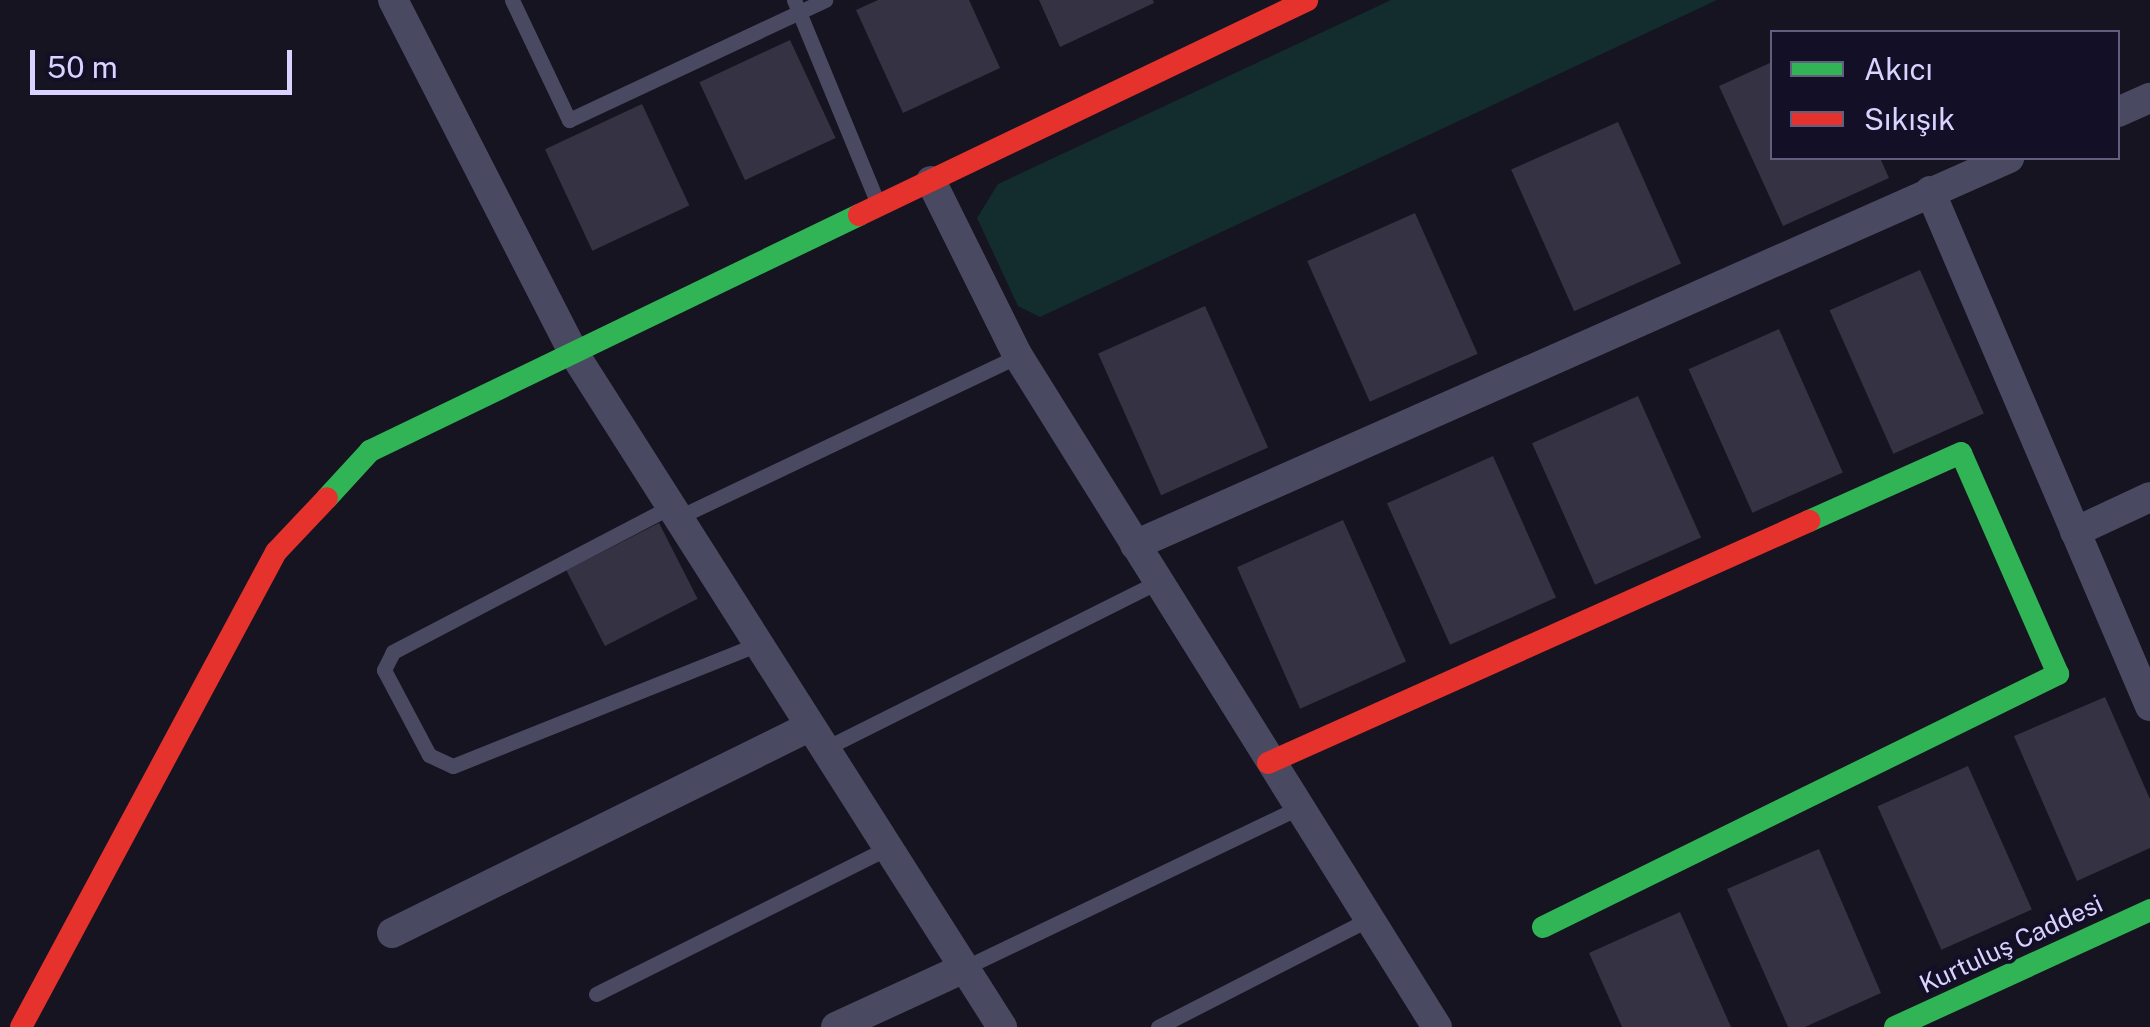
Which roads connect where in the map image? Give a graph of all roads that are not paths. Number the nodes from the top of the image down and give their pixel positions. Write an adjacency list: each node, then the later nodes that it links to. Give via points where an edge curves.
1 (393, 0): 12 (street)
2 (512, 0): 5 (lane, via 568,120)
3 (825, 0): 5 (lane)
4 (1308, 0): 9 (street)
5 (796, 6): 11 (lane)
6 (2150, 98): 7 (street)
7 (2120, 111)
8 (2004, 160): 10 (street)
9 (932, 181): 11 (street); 13 (street)
10 (1930, 191): 16 (street); 17 (street)
11 (878, 204): 12 (street)
12 (573, 352): 15 (street); 31 (street, via 370,451 276,552)
13 (1018, 356): 15 (lane); 17 (street)
14 (2150, 497): 16 (street)
15 (674, 512): 19 (street); 19 (lane, via 393,652 384,670 430,756 453,766)
16 (2075, 532): 20 (street)
17 (1134, 546): 18 (street)
18 (1157, 582): 21 (lane); 22 (street)
19 (756, 645): 21 (street)
20 (2150, 706)
21 (815, 738): 24 (street); 28 (street)
22 (1268, 763): 23 (street); 27 (street, via 1961,453 2058,674)
23 (1296, 809): 26 (street); 29 (lane)
24 (884, 850): 29 (street); 30 (lane)
25 (2150, 910): 36 (street, Kurtuluş Caddesi)
26 (1365, 921): 34 (lane); 35 (street)
27 (1543, 927)
28 (392, 933)
29 (964, 968): 32 (street); 33 (street)
30 (596, 994)
31 (21, 1027)
32 (836, 1027)
33 (1002, 1027)
34 (1158, 1027)
35 (1437, 1027)
36 (1895, 1027)

